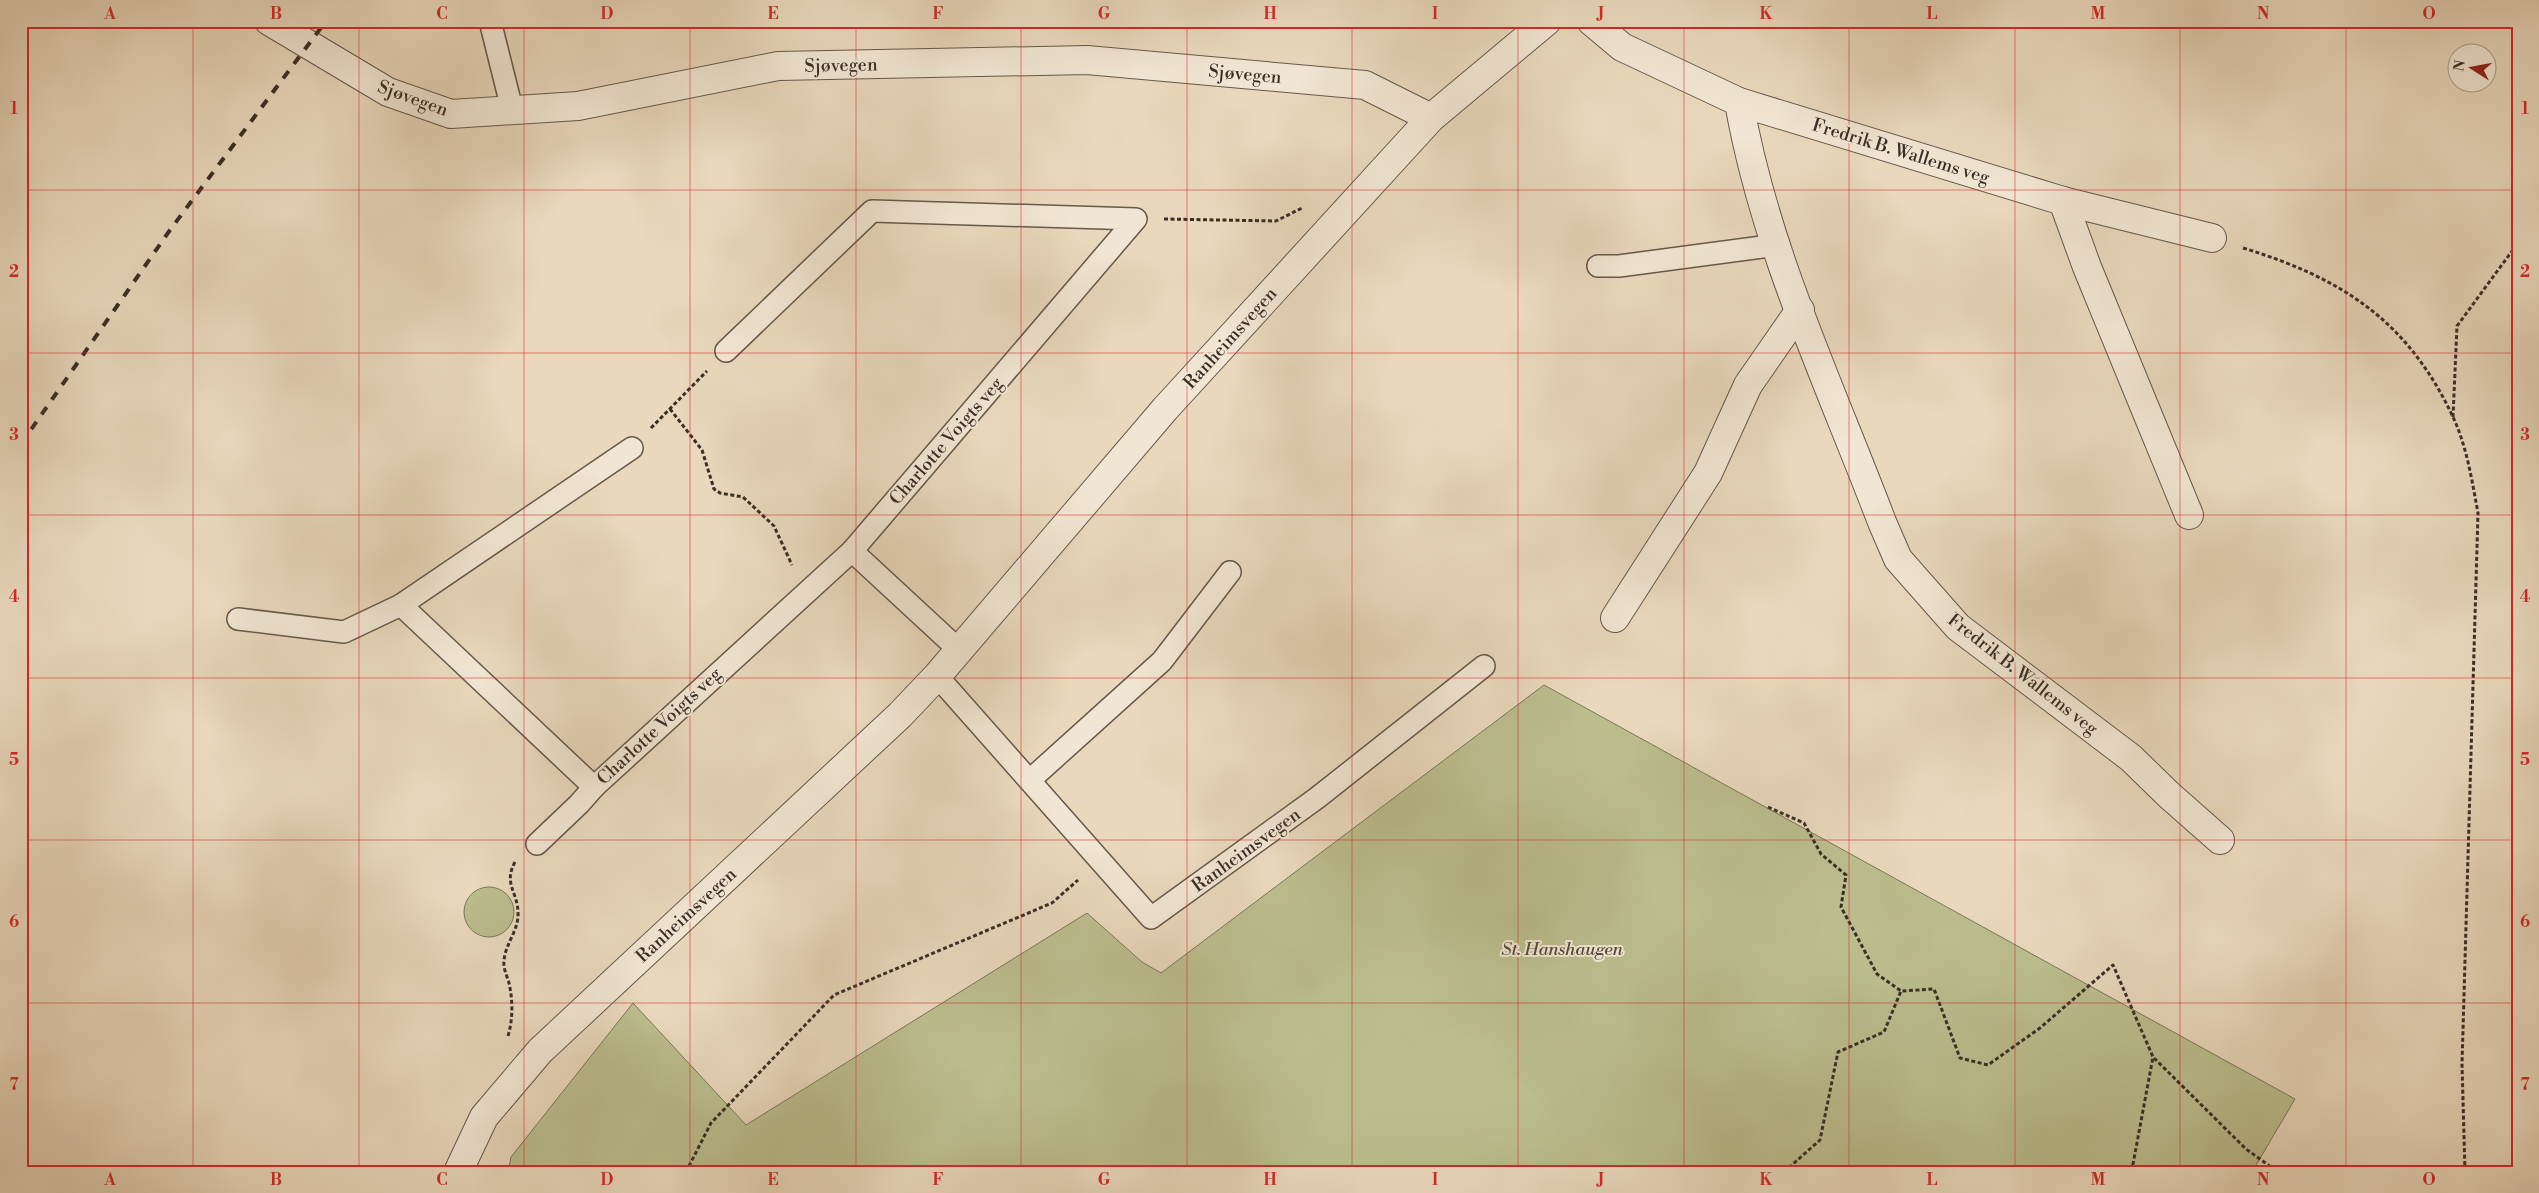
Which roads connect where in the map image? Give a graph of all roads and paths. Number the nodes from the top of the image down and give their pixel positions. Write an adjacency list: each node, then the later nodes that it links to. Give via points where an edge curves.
1 (269, 21): 6 (street, Sjøvegen, via 388,92 450,114)
2 (490, 21): 6 (lane)
3 (1546, 21): 7 (street, Ranheimsvegen)
4 (1591, 21): 5 (street, Fredrik B. Wallems veg, via 1622,47)
5 (1739, 102): 8 (street, Fredrik B. Wallems veg); 13 (street, Fredrik B. Wallems veg, via 1748,154)
6 (512, 109): 7 (street, Sjøvegen, via 578,106 778,66 1087,60 1365,85)
7 (1431, 118): 9 (street, Ranheimsvegen)
8 (2063, 201): 11 (street, Fredrik B. Wallems veg); 20 (street)
9 (1344, 212): 10 (path, via 1307,206 1276,221); 27 (street, Ranheimsvegen, via 1165,409)
10 (1136, 219): 16 (lane, via 872,211); 21 (lane, Charlotte Voigts veg)
11 (2212, 238): 18 (path, via 2282,261 2352,294 2406,342)
12 (2518, 243): 18 (path, via 2457,326)
13 (1777, 245): 14 (lane); 15 (street, Fredrik B. Wallems veg)
14 (1598, 266)
15 (1800, 310): 25 (street, via 1748,385 1708,473); 33 (street, Fredrik B. Wallems veg, via 1898,560 1958,627 2131,758)
16 (726, 351): 17 (path)
17 (670, 409): 19 (path); 23 (path, via 702,450 714,489 743,497 774,526 793,568)
18 (2453, 418): 44 (path, via 2468,461 2478,513 2462,1055)
19 (632, 448): 24 (lane)
20 (2189, 515)
21 (852, 551): 23 (lane, Charlotte Voigts veg); 27 (lane)
22 (1230, 572): 30 (lane, via 1162,661)
23 (808, 588): 31 (lane, Charlotte Voigts veg)
24 (402, 605): 26 (lane, via 344,632); 31 (lane, Charlotte Voigts veg)
25 (1615, 618)
26 (238, 619)
27 (959, 650): 29 (street, Ranheimsvegen)
28 (1484, 666): 35 (lane, Ranheimsvegen, via 1317,798 1151,918)
29 (937, 676): 30 (lane, Ranheimsvegen); 38 (street, Ranheimsvegen, via 900,715)
30 (1030, 780): 35 (lane, Ranheimsvegen)
31 (594, 787): 34 (lane)
32 (1768, 807): 36 (path, via 1804,822 1821,854 1846,875 1841,907 1877,974)
33 (2220, 840)
34 (537, 844): 38 (path, via 516,861 510,871 518,914 504,963 512,999 505,1048)
35 (1099, 861): 40 (path, via 1052,903 834,995 712,1123)
36 (1901, 991): 37 (path, via 1934,989 1960,1058 1988,1065 2040,1028 2113,966); 41 (path, via 1884,1032 1838,1052 1820,1140)
37 (2153, 1057): 42 (path, via 2133,1164); 43 (path, via 2246,1150)
38 (524, 1069): 39 (street, Ranheimsvegen, via 484,1117)
39 (458, 1172)
40 (686, 1172)
41 (1784, 1172)
42 (2135, 1172)
43 (2278, 1172)
44 (2465, 1172)

